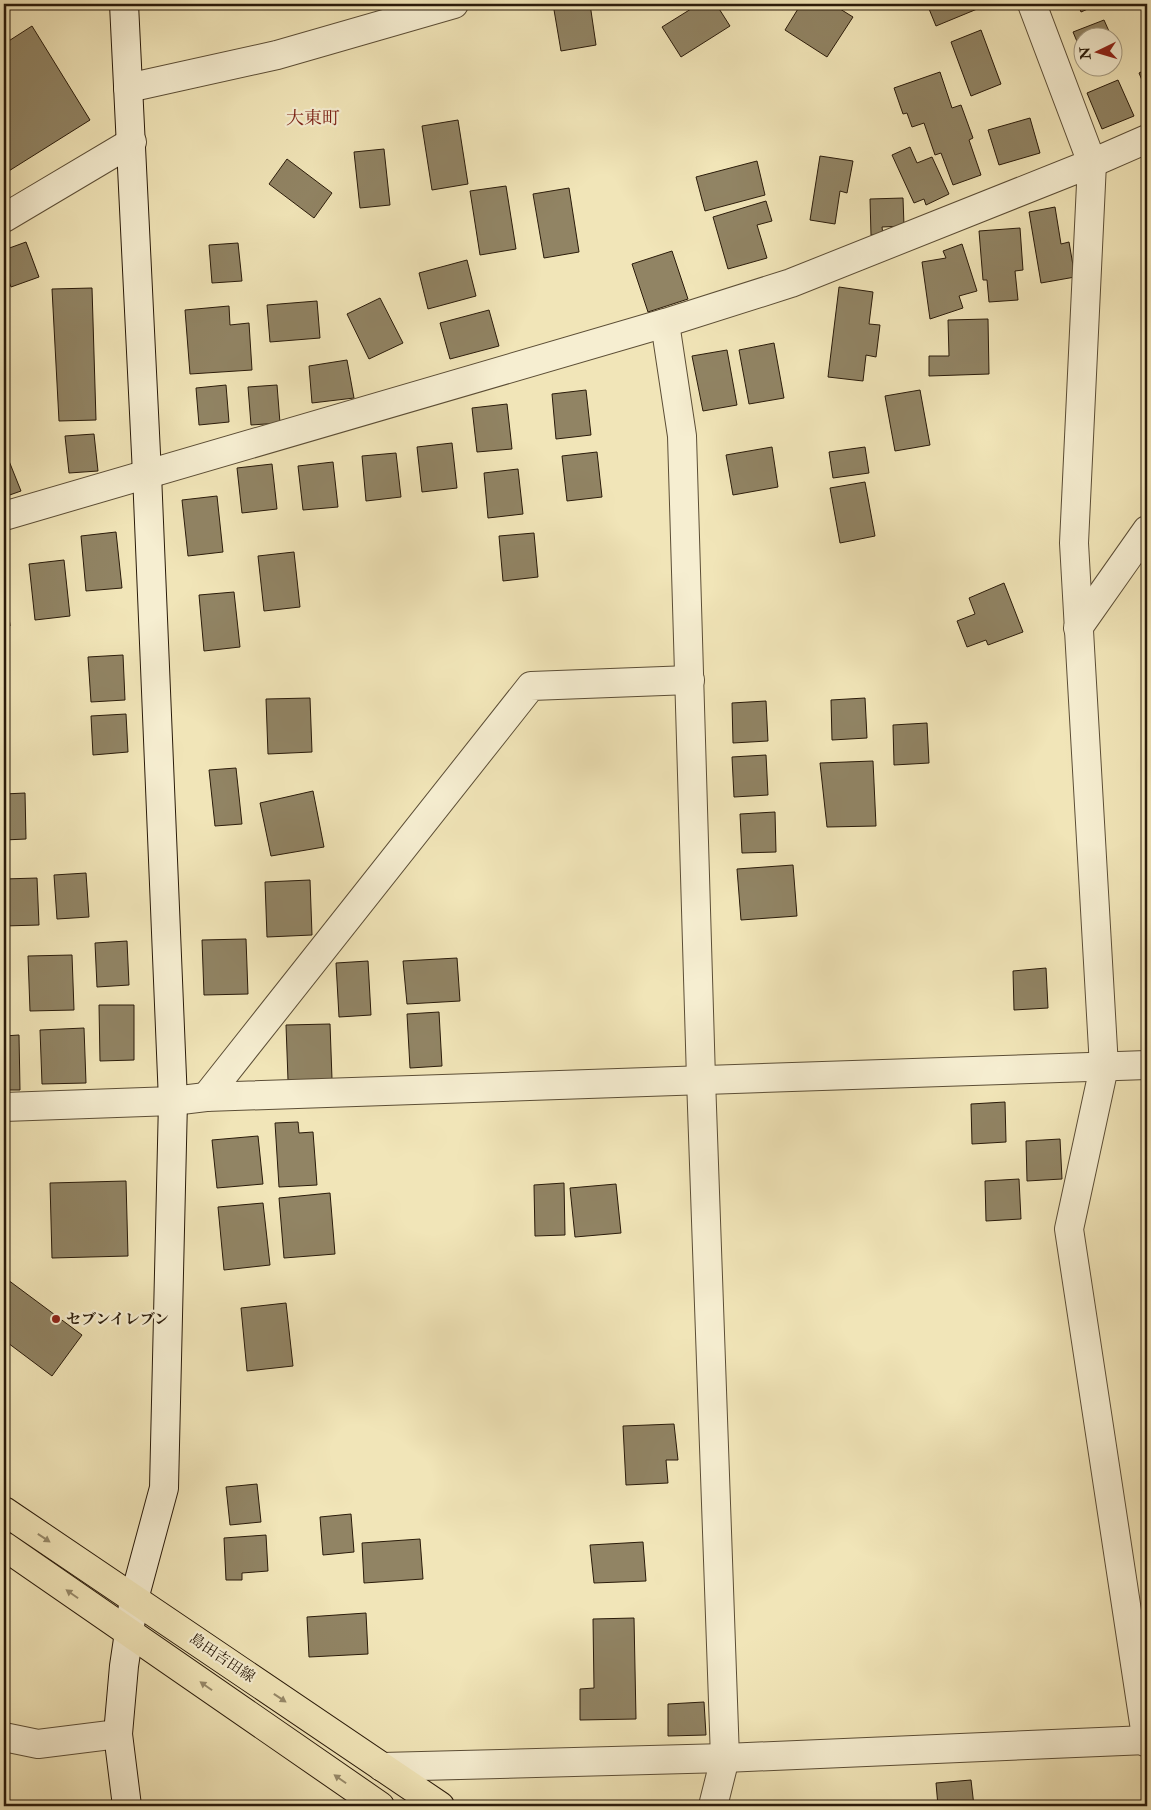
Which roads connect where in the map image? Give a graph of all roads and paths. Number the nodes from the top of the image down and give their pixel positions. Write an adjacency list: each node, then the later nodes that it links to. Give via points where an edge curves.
1 (124, 4): 4 (street)
2 (454, 4): 4 (street, via 277,54)
3 (1032, 4): 7 (street)
4 (128, 88): 6 (street)
5 (1147, 139): 7 (street)
6 (132, 142): 8 (street); 10 (street)
7 (1092, 163): 9 (street, via 791,283); 13 (street, via 1074,543)
8 (4, 218)
9 (665, 323): 10 (street); 14 (street, via 682,436)
10 (147, 474): 11 (street); 19 (street)
11 (4, 516)
12 (1147, 530): 13 (street)
13 (1078, 628): 16 (street)
14 (690, 680): 17 (street); 18 (street, via 531,686)
15 (1147, 1064): 16 (street)
16 (1104, 1066): 17 (street); 27 (street, via 1069,1229)
17 (702, 1079): 18 (street); 28 (street)
18 (206, 1097): 19 (street)
19 (173, 1100): 20 (street); 23 (street, via 164,1488)
20 (4, 1107)
21 (4, 1511): 23 (main road, 島田吉田線, one-way to 23)
22 (4, 1546): 24 (main road, one-way to 22)
23 (134, 1598): 24 (street); 29 (main road, 島田吉田線, one-way to 29)
24 (129, 1633): 25 (street); 31 (main road, one-way to 24)
25 (118, 1734): 26 (street, via 38,1744); 30 (street)
26 (4, 1737)
27 (1147, 1741): 28 (street)
28 (724, 1758): 29 (street); 33 (street)
29 (382, 1767): 32 (main road, 島田吉田線)
30 (127, 1806)
31 (380, 1806)
32 (440, 1806)
33 (713, 1806)

